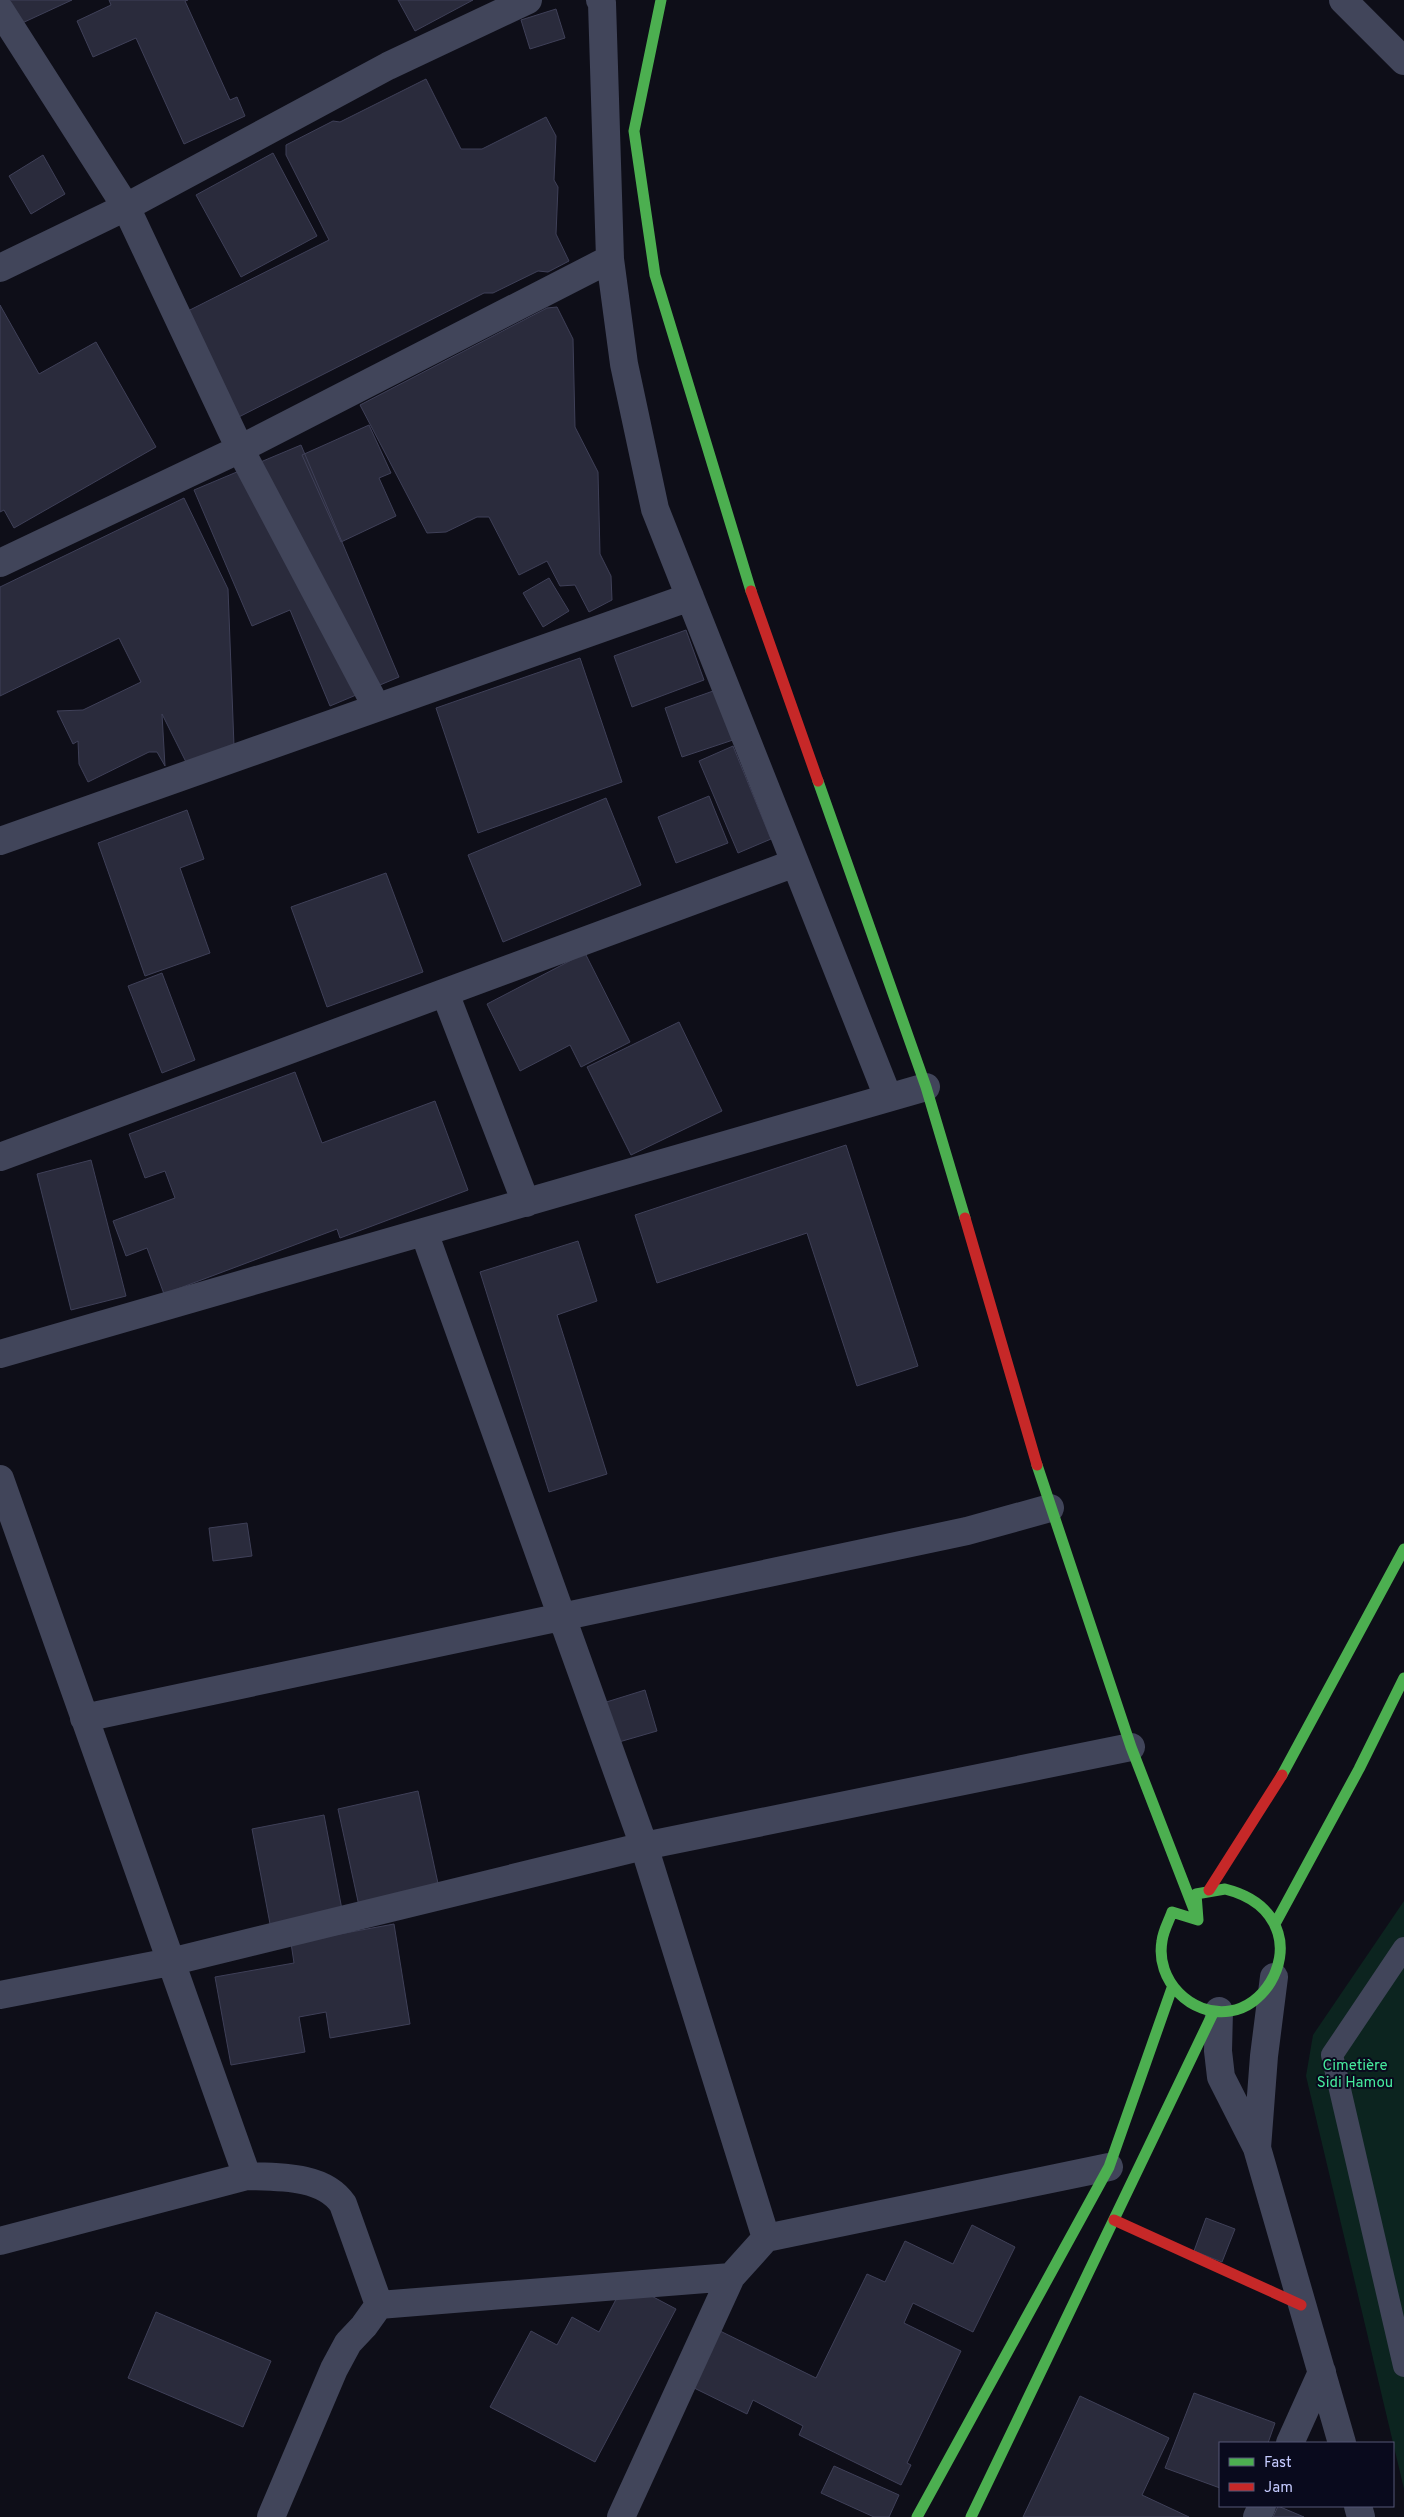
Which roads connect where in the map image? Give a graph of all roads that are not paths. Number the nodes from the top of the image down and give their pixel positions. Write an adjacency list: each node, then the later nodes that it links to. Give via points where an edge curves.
1 (528, 0): 7 (street, via 388,66)
2 (600, 0): 8 (street, via 606,90)
3 (661, 0): 17 (street, via 634,131 655,275 756,607)
4 (1343, 0): 6 (street)
5 (0, 10): 7 (street)
6 (1404, 60)
7 (126, 207): 9 (street); 10 (street)
8 (610, 259): 10 (street); 12 (street, via 624,364 655,509)
9 (0, 268)
10 (240, 449): 11 (street); 13 (street)
11 (0, 563)
12 (690, 597): 13 (street); 15 (street)
13 (376, 706): 14 (street)
14 (0, 841)
15 (795, 863): 16 (street); 18 (street)
16 (445, 993): 19 (street); 20 (street)
17 (926, 1087): 18 (street); 24 (street)
18 (888, 1097): 20 (street)
19 (0, 1157)
20 (526, 1202): 21 (street)
21 (424, 1232): 22 (street); 26 (street)
22 (0, 1354)
23 (0, 1479): 28 (street)
24 (1050, 1508): 26 (street, via 967,1531); 29 (street)
25 (1404, 1549): 31 (street, via 1289,1764)
26 (560, 1616): 28 (street); 30 (street)
27 (1404, 1678): 33 (street)
28 (84, 1718): 35 (street)
29 (1131, 1747): 30 (street); 32 (street)
30 (644, 1846): 35 (street); 44 (street)
31 (1209, 1890): 32 (street, via 1196,1894); 33 (street, via 1241,1892 1255,1900)
32 (1198, 1920): 37 (street, via 1172,1912 1164,1926 1159,1958)
33 (1275, 1924): 36 (street, via 1281,1951)
34 (1404, 1948): 49 (lane, via 1332,2056)
35 (170, 1962): 38 (street); 42 (street)
36 (1274, 1977): 39 (street, via 1252,2002 1236,2009); 40 (street)
37 (1172, 1988): 39 (street, via 1198,2007); 41 (street)
38 (0, 1995)
39 (1217, 2011): 40 (street, via 1221,2077); 43 (street)
40 (1257, 2148): 48 (street)
41 (1109, 2167): 44 (street); 55 (street)
42 (246, 2176): 45 (street); 47 (street, via 286,2178 320,2185 336,2194 343,2204)
43 (1114, 2220): 48 (street); 56 (street)
44 (766, 2238): 46 (street)
45 (0, 2241)
46 (731, 2277): 47 (street); 54 (street)
47 (379, 2305): 53 (street, via 348,2343 334,2368)
48 (1301, 2305): 50 (street)
49 (1404, 2366)
50 (1322, 2372): 51 (street); 52 (street)
51 (1290, 2442)
52 (1342, 2442)
53 (271, 2517)
54 (621, 2517)
55 (917, 2517)
56 (971, 2517)

